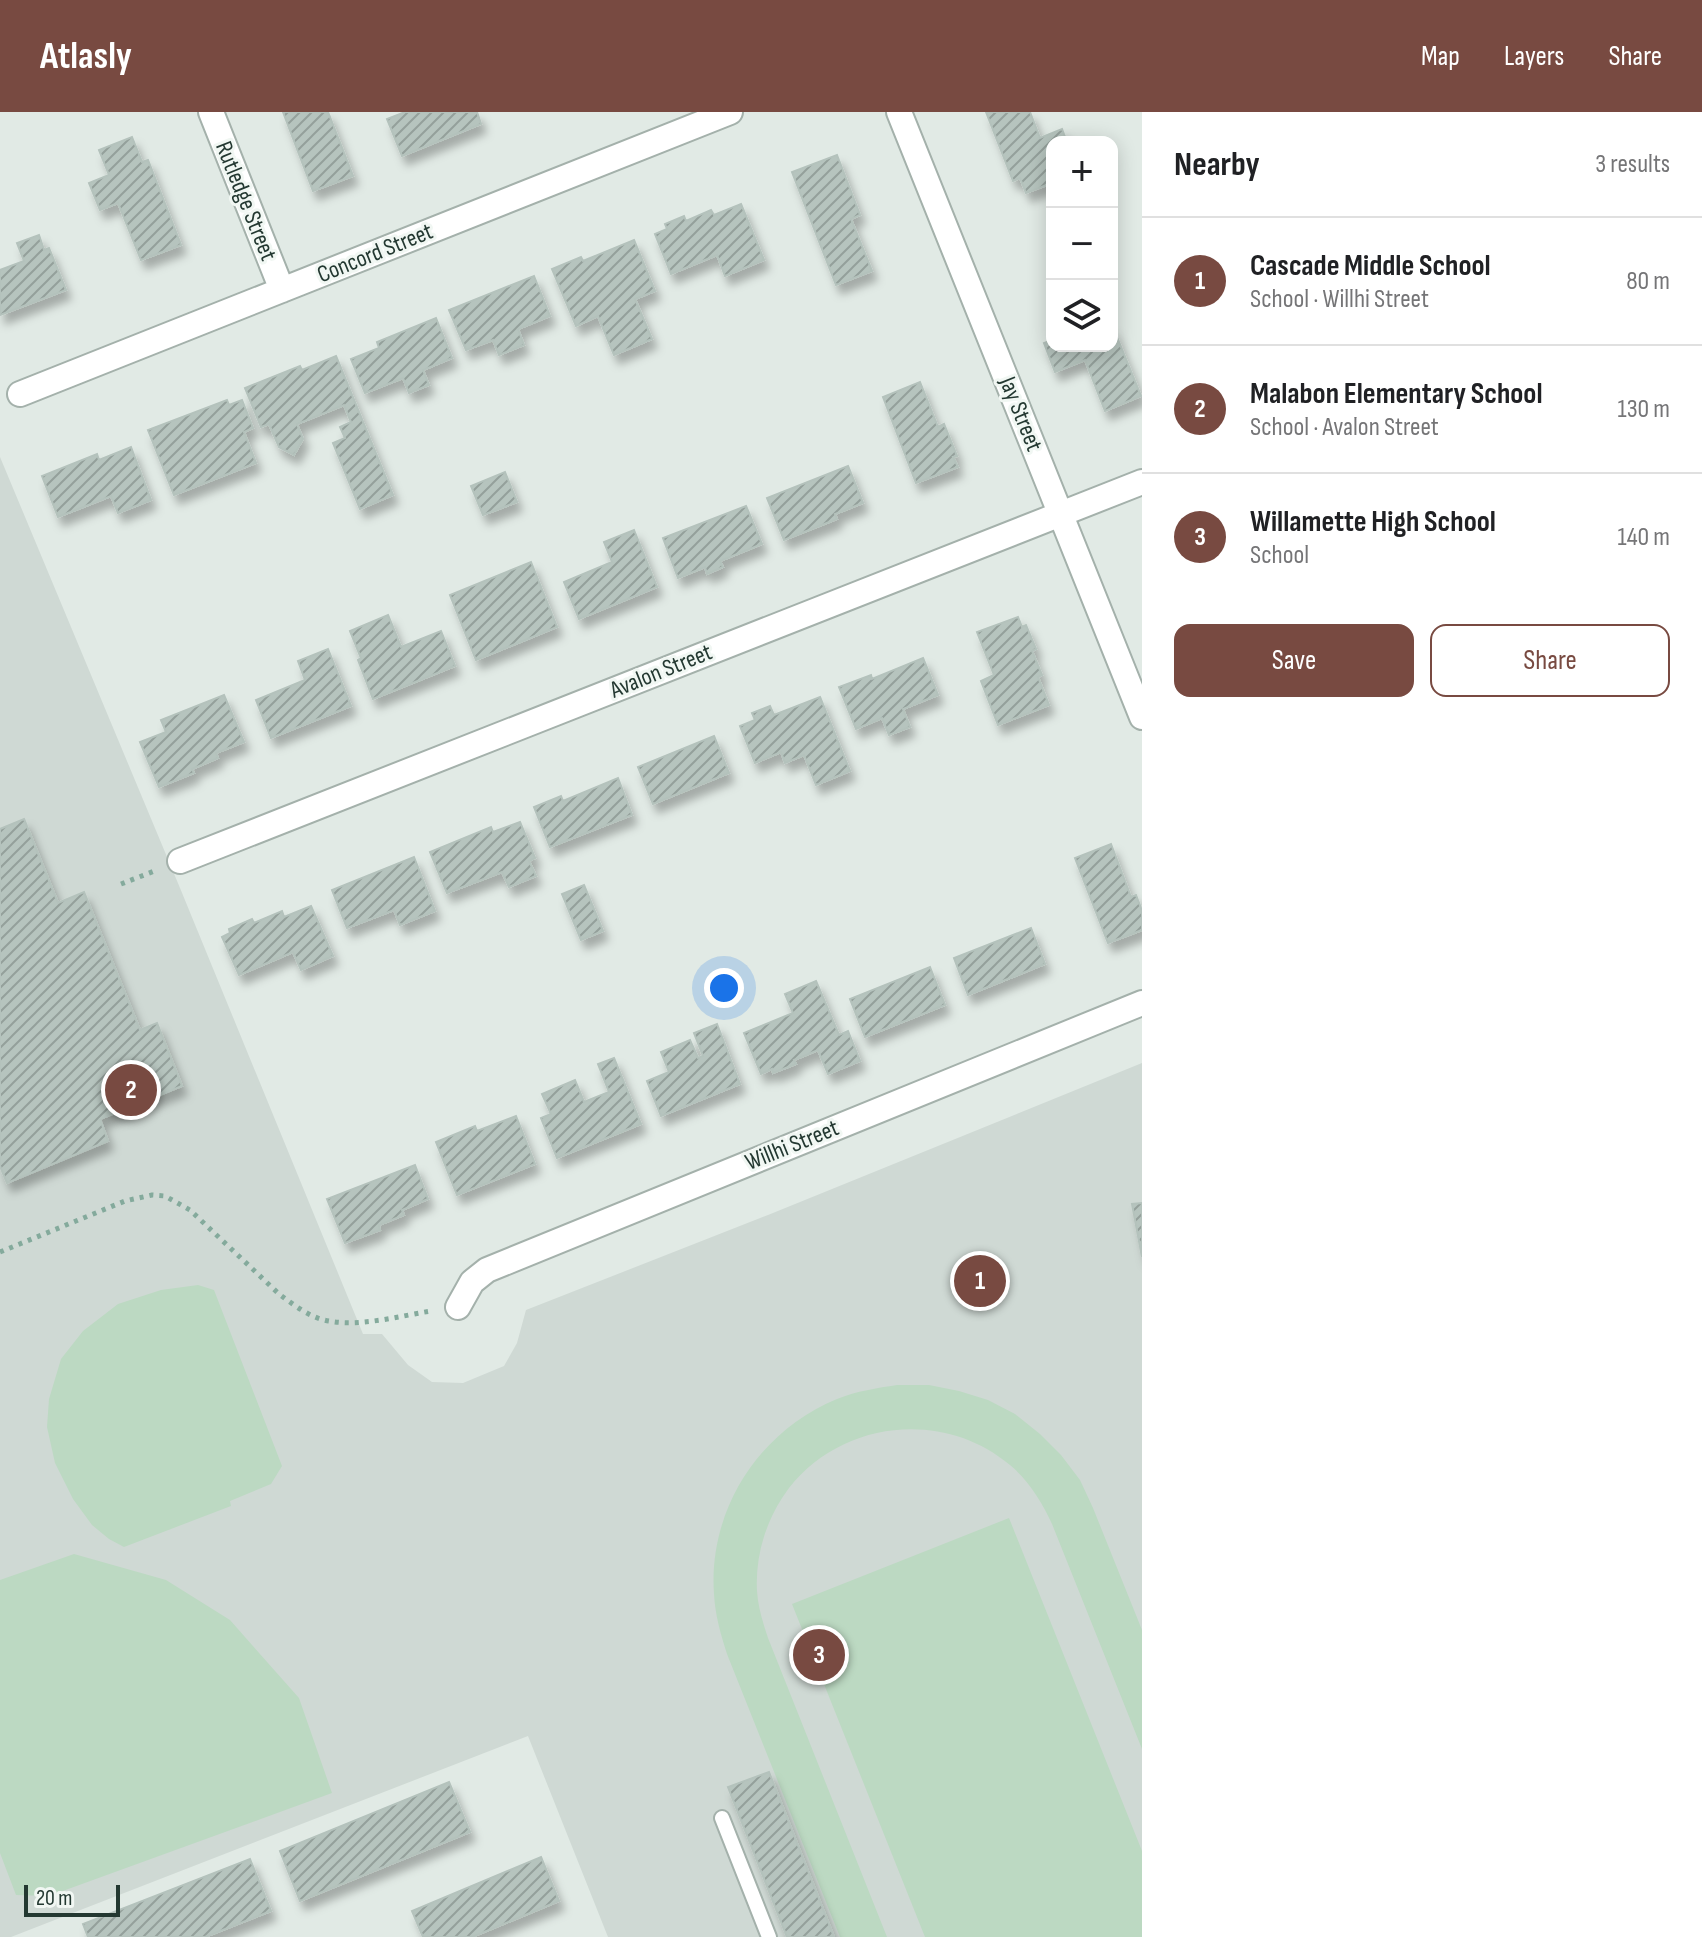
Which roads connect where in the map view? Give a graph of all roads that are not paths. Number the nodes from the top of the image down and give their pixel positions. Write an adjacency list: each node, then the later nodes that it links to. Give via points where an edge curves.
1 (211, 112): 4 (street, Rutledge Street)
2 (730, 112): 4 (street, Concord Street)
3 (899, 112): 7 (street, Jay Street)
4 (282, 290): 5 (street, Concord Street)
5 (20, 394)
6 (1142, 482): 7 (street, Avalon Street)
7 (1061, 514): 8 (street, Jay Street); 9 (street, Avalon Street)
8 (1142, 717)
9 (180, 861)
10 (1142, 1003): 11 (street, Willhi Street, via 487,1270 472,1282)
11 (458, 1307)
12 (722, 1818): 13 (lane)
13 (769, 1937)

